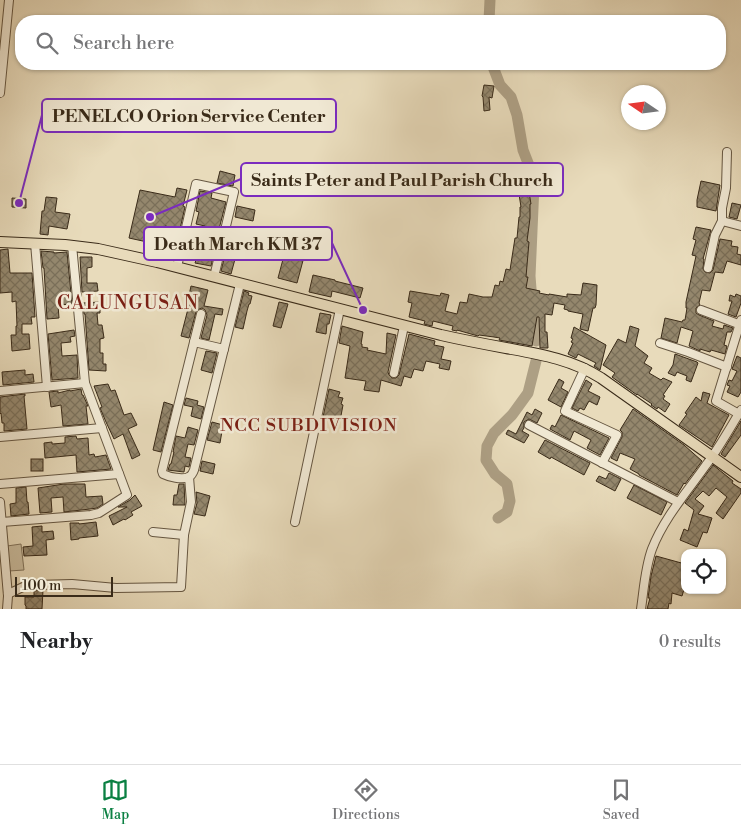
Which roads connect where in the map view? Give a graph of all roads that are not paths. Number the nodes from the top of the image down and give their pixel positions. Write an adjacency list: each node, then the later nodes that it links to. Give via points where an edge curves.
1 (9, 0): 2 (street)
2 (0, 93)
3 (727, 152): 4 (street)
4 (722, 221): 5 (street); 10 (street, via 715,235)
5 (741, 226)
6 (0, 242): 7 (main road)
7 (35, 243): 8 (main road); 25 (street)
8 (72, 245): 9 (main road); 24 (street)
9 (177, 267): 11 (main road); 11 (street, via 196,184 234,192)
10 (708, 268)
11 (214, 277): 12 (main road)
12 (240, 284): 13 (main road); 20 (street)
13 (340, 309): 17 (main road); 40 (street)
14 (701, 310): 16 (street)
15 (201, 314): 18 (street)
16 (741, 323): 21 (street)
17 (404, 326): 22 (main road, via 549,355); 23 (street)
18 (194, 342): 20 (street); 34 (street, via 162,472 167,476)
19 (660, 343): 21 (street)
20 (224, 348): 34 (street, via 194,470)
21 (727, 367): 27 (street, via 716,402)
22 (585, 368): 31 (main road); 32 (street, via 565,411 617,435)
23 (394, 373)
24 (85, 383): 25 (street); 29 (street)
25 (47, 387): 26 (street)
26 (0, 391)
27 (740, 412): 31 (street)
28 (529, 425): 32 (street)
29 (102, 428): 30 (street); 33 (street)
30 (0, 437)
31 (712, 457): 35 (main road); 38 (street)
32 (602, 463): 38 (street)
33 (119, 474): 36 (street); 39 (street, via 127,495 99,513)
34 (189, 477): 42 (street, via 190,502)
35 (741, 477)
36 (0, 484)
37 (0, 502): 39 (street)
38 (678, 502): 45 (street, via 653,547)
39 (2, 522): 43 (street)
40 (295, 522)
41 (153, 532): 42 (street)
42 (184, 535): 43 (street, via 181,587 33,585)
43 (8, 594): 44 (street)
44 (7, 609)
45 (641, 609)

